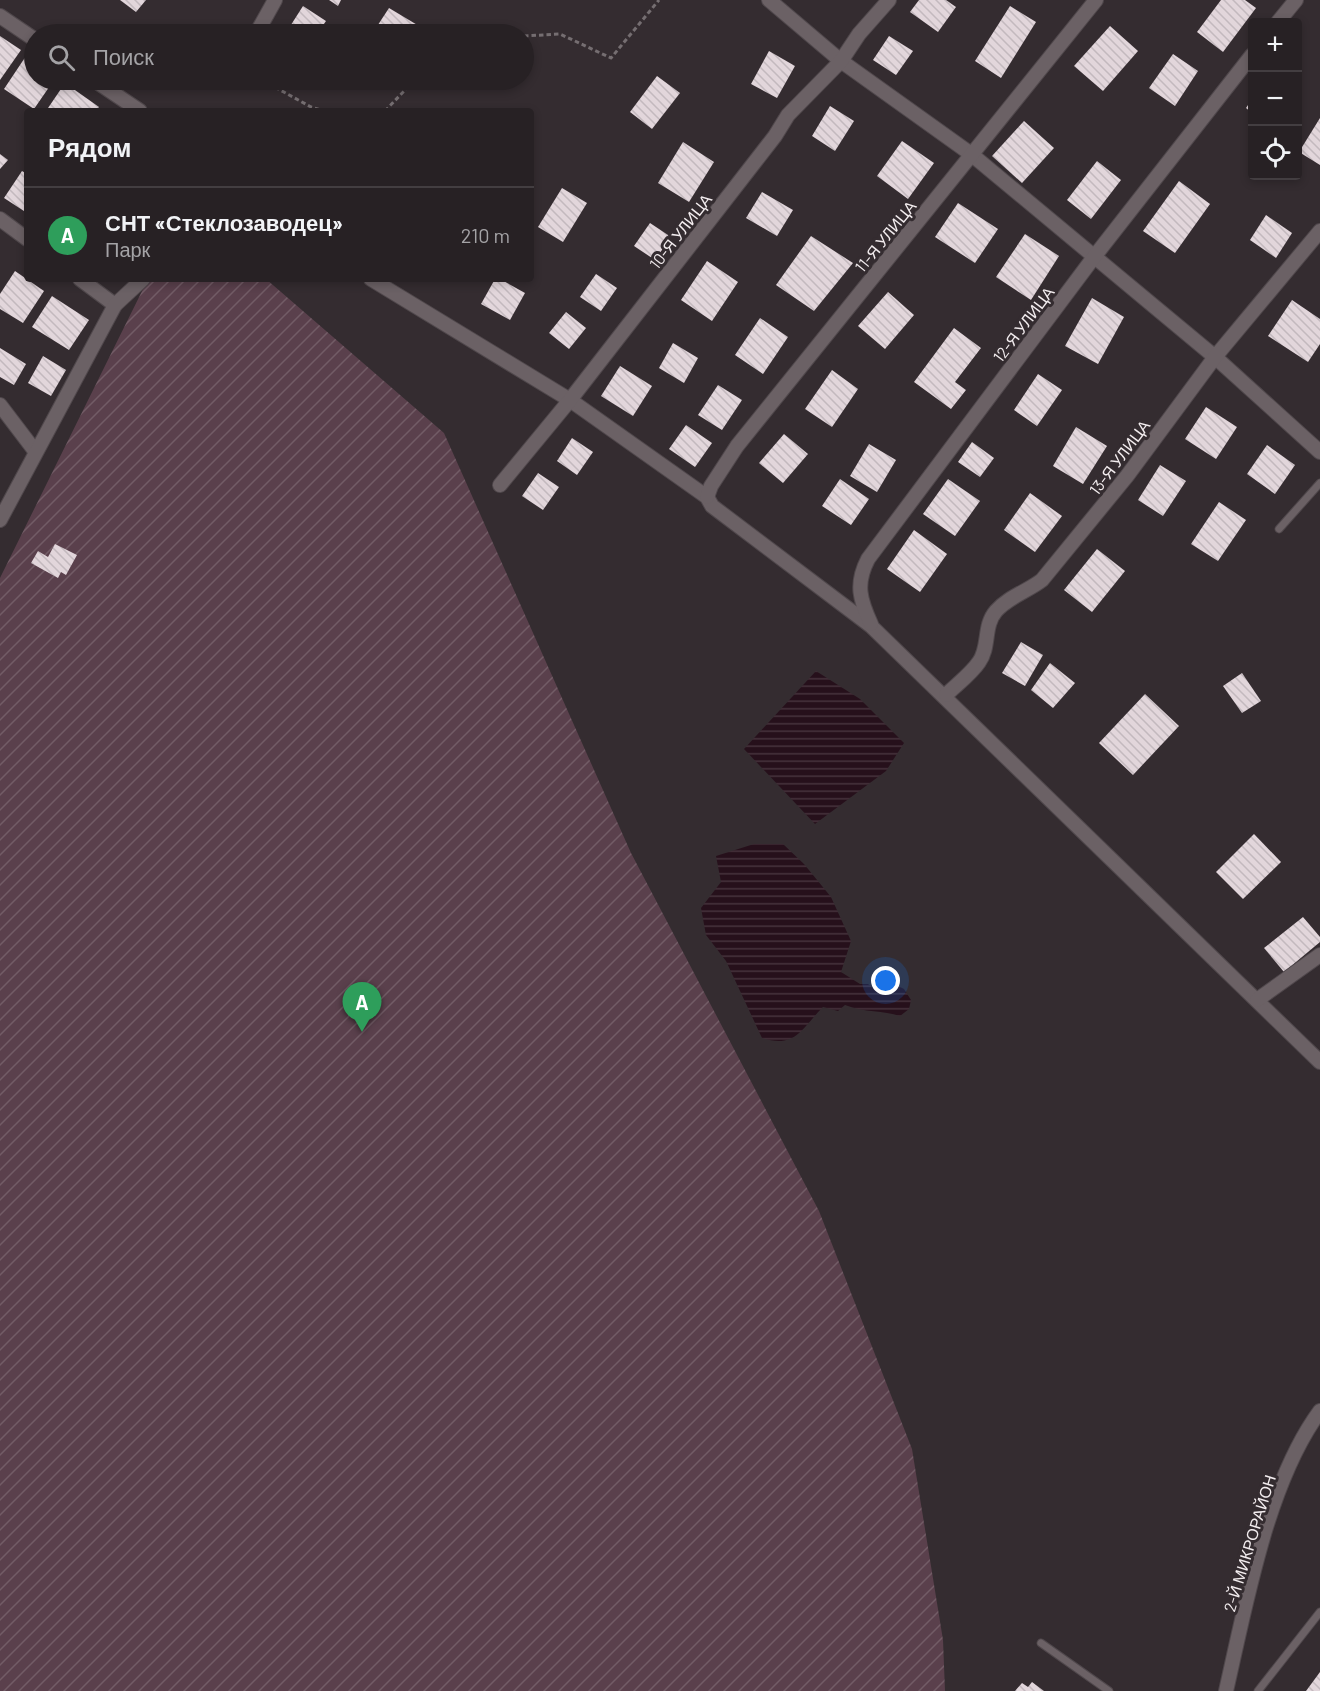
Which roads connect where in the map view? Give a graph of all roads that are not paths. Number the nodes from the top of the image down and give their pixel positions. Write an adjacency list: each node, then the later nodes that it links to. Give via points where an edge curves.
1 (275, 0): 8 (street)
2 (769, 0): 11 (street)
3 (889, 0): 11 (street, 10-Я УЛИЦА)
4 (1096, 0): 14 (street, 11-Я УЛИЦА)
5 (1296, 0): 7 (street)
6 (0, 16): 9 (street)
7 (1281, 18)
8 (262, 24)
9 (24, 32)
10 (1248, 60): 18 (street, 12-Я УЛИЦА)
11 (841, 62): 14 (street); 24 (street, 10-Я УЛИЦА, via 788,115 776,136)
12 (109, 90): 13 (street)
13 (136, 108)
14 (972, 154): 18 (street); 30 (street, 11-Я УЛИЦА, via 737,446)
15 (0, 219): 17 (street)
16 (1320, 231): 23 (street, 13-Я УЛИЦА)
17 (24, 237)
18 (1094, 257): 23 (street); 33 (street, 12-Я УЛИЦА, via 868,559 859,582 860,600)
19 (84, 282): 22 (street)
20 (140, 282): 22 (street)
21 (376, 282): 24 (street)
22 (115, 305): 26 (street)
23 (1215, 357): 27 (street); 34 (street, 13-Я УЛИЦА, via 1127,476 1042,580 1007,601 988,621 979,662)
24 (570, 400): 29 (street, 10-Я УЛИЦА); 30 (street)
25 (0, 405): 26 (street)
26 (35, 451): 31 (street)
27 (1320, 452)
28 (1320, 483): 32 (lane)
29 (500, 485)
30 (707, 497): 33 (street, via 712,506)
31 (0, 520)
32 (1280, 529)
33 (872, 626): 34 (street)
34 (946, 695): 36 (street)
35 (1320, 955): 36 (street)
36 (1257, 1000): 37 (street)
37 (1320, 1062)
38 (1320, 1411): 42 (street, 2-Й МИКРОРАЙОН, via 1289,1468 1268,1526)
39 (1320, 1612): 43 (lane)
40 (1041, 1643): 41 (lane)
41 (1109, 1691)
42 (1226, 1691)
43 (1258, 1691)

